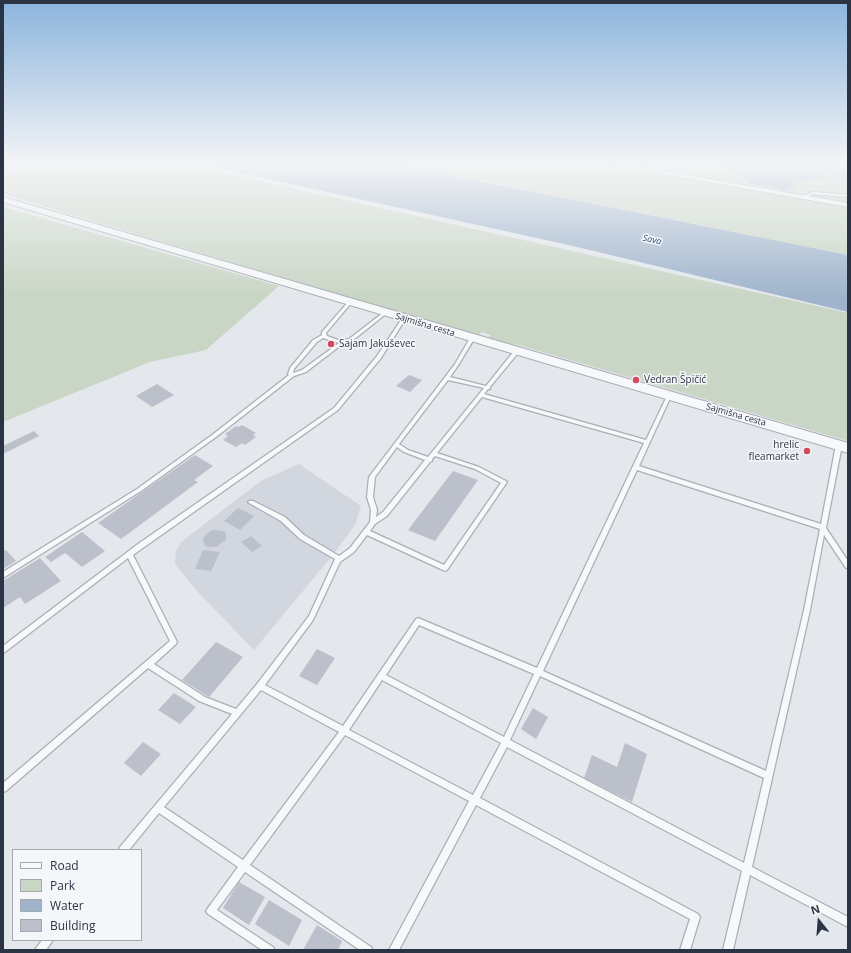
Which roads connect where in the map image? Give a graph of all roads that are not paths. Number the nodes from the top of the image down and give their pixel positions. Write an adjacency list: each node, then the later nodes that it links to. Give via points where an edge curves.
1 (35, 208): 2 (street, Sajmišna cesta)
2 (350, 302): 3 (street, Sajmišna cesta); 5 (lane)
3 (385, 313): 4 (street, Sajmišna cesta); 7 (lane, via 350,340)
4 (404, 318): 6 (street, Sajmišna cesta); 24 (lane, via 379,357 336,409)
5 (325, 335): 7 (lane); 9 (lane, via 315,341 292,369)
6 (472, 338): 8 (street, Sajmišna cesta); 10 (lane)
7 (344, 341): 9 (lane, via 304,371)
8 (516, 352): 11 (lane); 13 (street, Sajmišna cesta)
9 (292, 375): 27 (lane, via 139,490)
10 (447, 378): 11 (lane); 15 (lane)
11 (488, 388): 12 (lane)
12 (482, 395): 14 (lane); 17 (lane)
13 (669, 396): 14 (lane); 16 (street, Sajmišna cesta)
14 (647, 442): 19 (lane)
15 (397, 445): 18 (lane); 21 (lane, via 372,477 370,497 374,510)
16 (843, 446): 22 (lane)
17 (435, 454): 18 (lane); 23 (lane, via 477,468 504,482 446,568)
18 (430, 460): 21 (lane, via 385,514)
19 (635, 467): 22 (lane); 30 (lane)
20 (251, 502): 25 (lane, via 283,519 302,537)
21 (373, 522): 23 (lane)
22 (822, 528): 26 (lane); 36 (lane)
23 (366, 532): 25 (lane, via 352,550)
24 (129, 554): 28 (lane); 29 (lane, via 174,642)
25 (340, 559): 32 (lane, via 311,618)
26 (848, 566)
27 (3, 575)
28 (3, 650)
29 (148, 664): 33 (lane, via 202,699); 37 (lane)
30 (538, 672): 31 (lane, via 418,621); 35 (lane); 36 (lane)
31 (381, 676): 34 (lane); 35 (lane)
32 (260, 686): 33 (lane); 34 (lane)
33 (237, 713): 39 (lane)
34 (344, 731): 38 (lane); 41 (lane)
35 (505, 743): 38 (lane); 42 (lane)
36 (768, 776): 42 (lane)
37 (3, 788)
38 (474, 800): 48 (lane); 49 (lane, via 695,917)
39 (158, 808): 40 (lane); 41 (lane)
40 (124, 849)
41 (244, 866): 46 (lane, via 211,911); 47 (lane)
42 (746, 870): 43 (lane); 50 (lane)
43 (848, 922)
44 (47, 941): 45 (lane)
45 (40, 950)
46 (270, 950)
47 (368, 950)
48 (394, 950)
49 (685, 950)
50 (728, 950)

